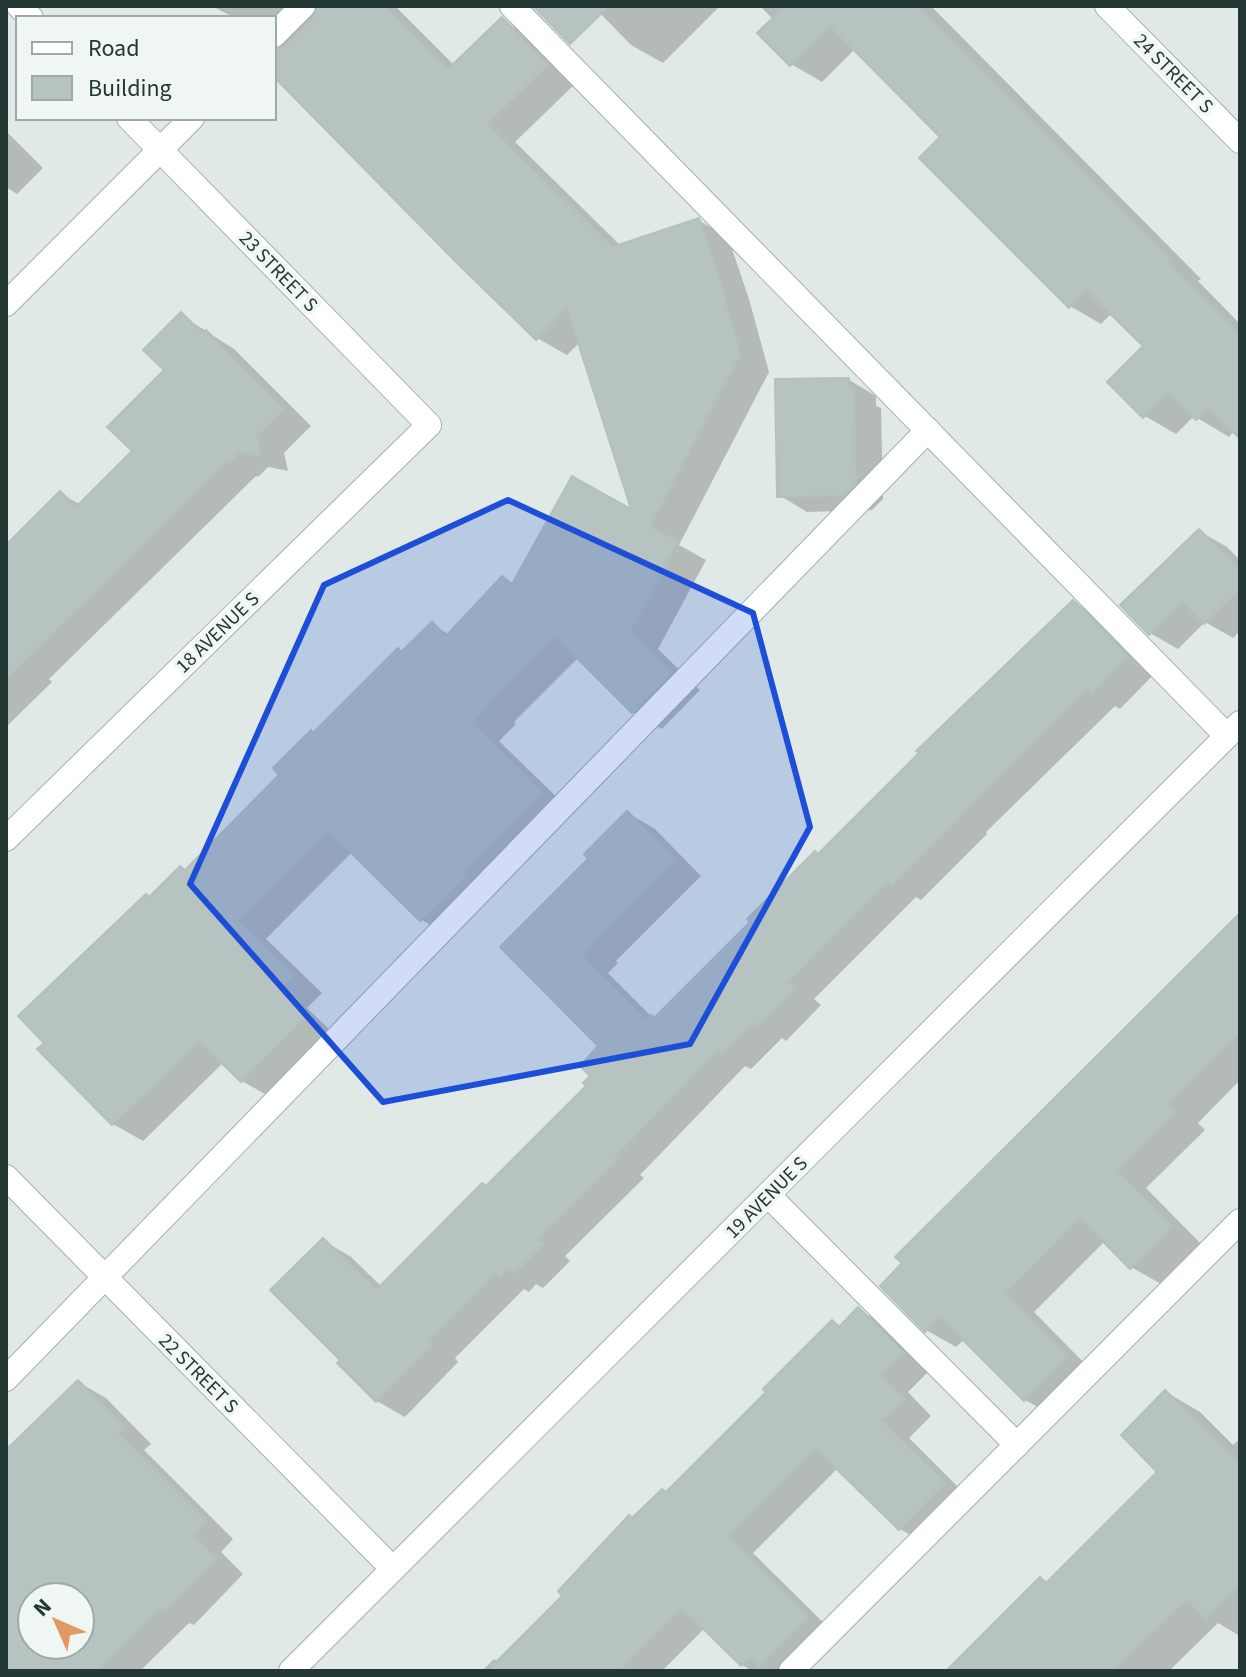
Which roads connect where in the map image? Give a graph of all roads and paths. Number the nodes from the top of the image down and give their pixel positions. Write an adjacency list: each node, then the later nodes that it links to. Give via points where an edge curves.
1 (303, 6): 4 (street)
2 (512, 6): 11 (street)
3 (1107, 6): 7 (street, 24 STREET S)
4 (276, 33)
5 (131, 120): 8 (street, 23 STREET S)
6 (190, 120): 8 (street)
7 (1240, 141)
8 (160, 150): 9 (street); 10 (street, 23 STREET S)
9 (6, 304)
10 (429, 425): 13 (street, 18 AVENUE S)
11 (928, 430): 12 (street); 17 (street)
12 (1233, 730): 15 (street, 19 AVENUE S)
13 (6, 839)
14 (6, 1177): 17 (street, 22 STREET S)
15 (768, 1195): 19 (street); 20 (street, 19 AVENUE S)
16 (1240, 1221): 19 (street)
17 (106, 1278): 18 (street); 20 (street, 22 STREET S)
18 (6, 1379)
19 (1017, 1445): 22 (street)
20 (393, 1569): 21 (street, 19 AVENUE S)
21 (291, 1671)
22 (791, 1671)

